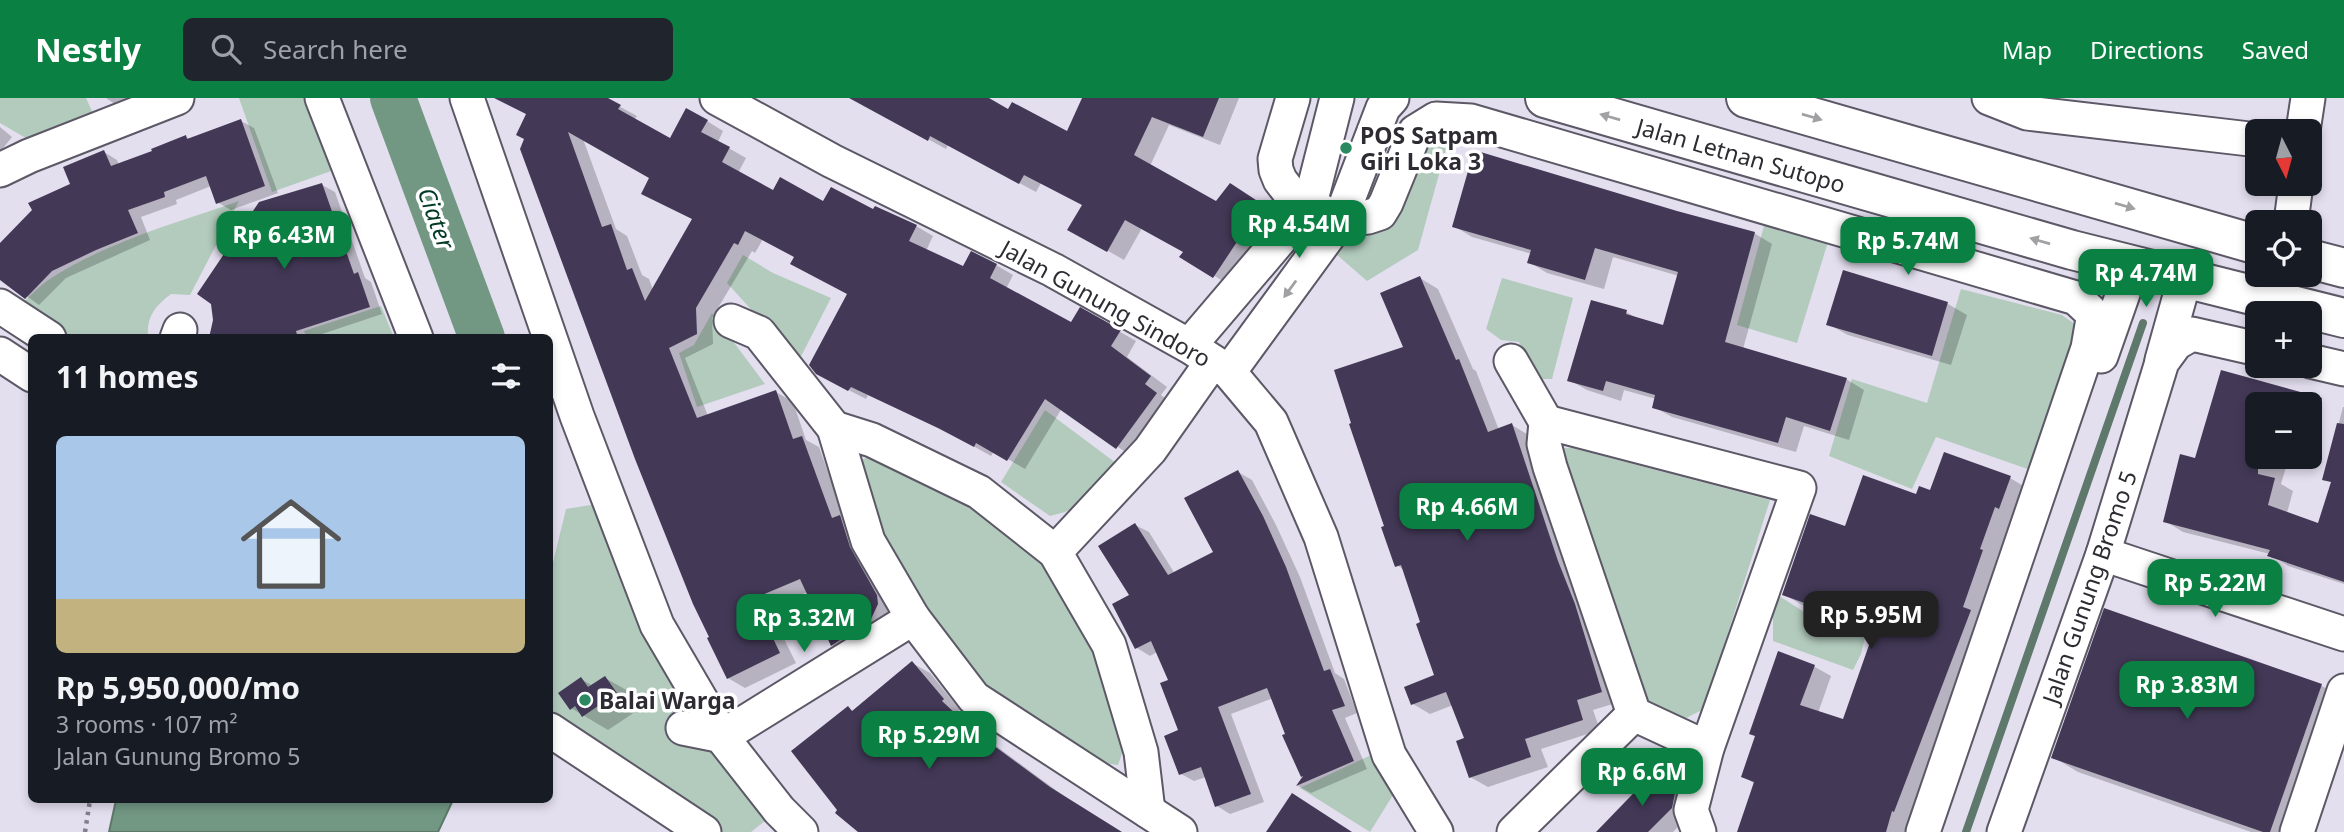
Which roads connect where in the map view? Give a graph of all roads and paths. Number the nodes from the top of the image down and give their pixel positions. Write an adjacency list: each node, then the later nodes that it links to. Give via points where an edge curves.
1 (177, 98): 14 (street)
2 (322, 98): 26 (street)
3 (467, 98): 27 (street)
4 (717, 98): 32 (street, Jalan Gunung Sindoro, via 832,161 1053,270)
5 (1293, 98): 15 (street, via 1275,159 1276,170 1293,197)
6 (1338, 98): 15 (street)
7 (1392, 98): 16 (street, via 1383,108)
8 (1545, 98): 19 (main road, Jalan Letnan Sutopo, one-way to 8)
9 (1746, 98): 17 (main road, one-way to 17)
10 (1989, 98): 13 (street, via 2027,113)
11 (2308, 98): 12 (street)
12 (2305, 119)
13 (2245, 138)
14 (0, 170)
15 (1310, 204): 16 (street); 32 (street)
16 (1340, 220): 32 (street, one-way to 32); 58 (street, via 1380,213 1415,132 1436,120 1471,121 2083,303 2093,319 2088,348)
17 (2245, 241)
18 (2322, 262): 20 (main road)
19 (2133, 265): 21 (main road, Jalan Letnan Sutopo); 59 (street)
20 (2344, 268)
21 (2185, 278): 23 (main road, Jalan Letnan Sutopo); 30 (street, Jalan Gunung Bromo 5)
22 (0, 306): 25 (street)
23 (2344, 318)
24 (730, 321): 38 (street, via 758,333)
25 (43, 334)
26 (414, 334)
27 (549, 334)
28 (2245, 346): 30 (street, via 2192,334)
29 (553, 347): 47 (street, via 657,625)
30 (2169, 353): 40 (street, Jalan Gunung Bromo 5)
31 (0, 354): 36 (street)
32 (1210, 360): 39 (street, via 1150,450); 55 (street, Jalan Gunung Sindoro, via 1271,422 1321,537 1390,755)
33 (1511, 361): 37 (street)
34 (2322, 364): 35 (street)
35 (2344, 369)
36 (28, 372)
37 (1546, 422): 44 (street, via 1544,444 1550,467); 48 (street, via 1808,477)
38 (834, 428): 39 (street, via 872,440 979,492); 41 (street, via 865,534)
39 (1055, 552): 50 (street, via 1109,645 1141,751)
40 (2103, 554): 42 (street); 60 (street, Jalan Gunung Bromo 5)
41 (913, 618): 47 (street); 50 (street, via 974,698)
42 (2344, 634)
43 (2344, 691): 61 (street)
44 (1634, 714): 48 (street); 56 (street)
45 (683, 728): 47 (street)
46 (553, 732): 52 (street)
47 (723, 736): 53 (street, via 779,810)
48 (1707, 748): 57 (street, via 1691,810)
49 (90, 803): 51 (path)
50 (1148, 811): 54 (street)
51 (85, 832)
52 (705, 832)
53 (802, 832)
54 (1180, 832)
55 (1436, 832)
56 (1514, 832)
57 (1699, 832)
58 (1923, 832)
59 (1940, 832)
60 (2004, 832)
61 (2297, 832)

